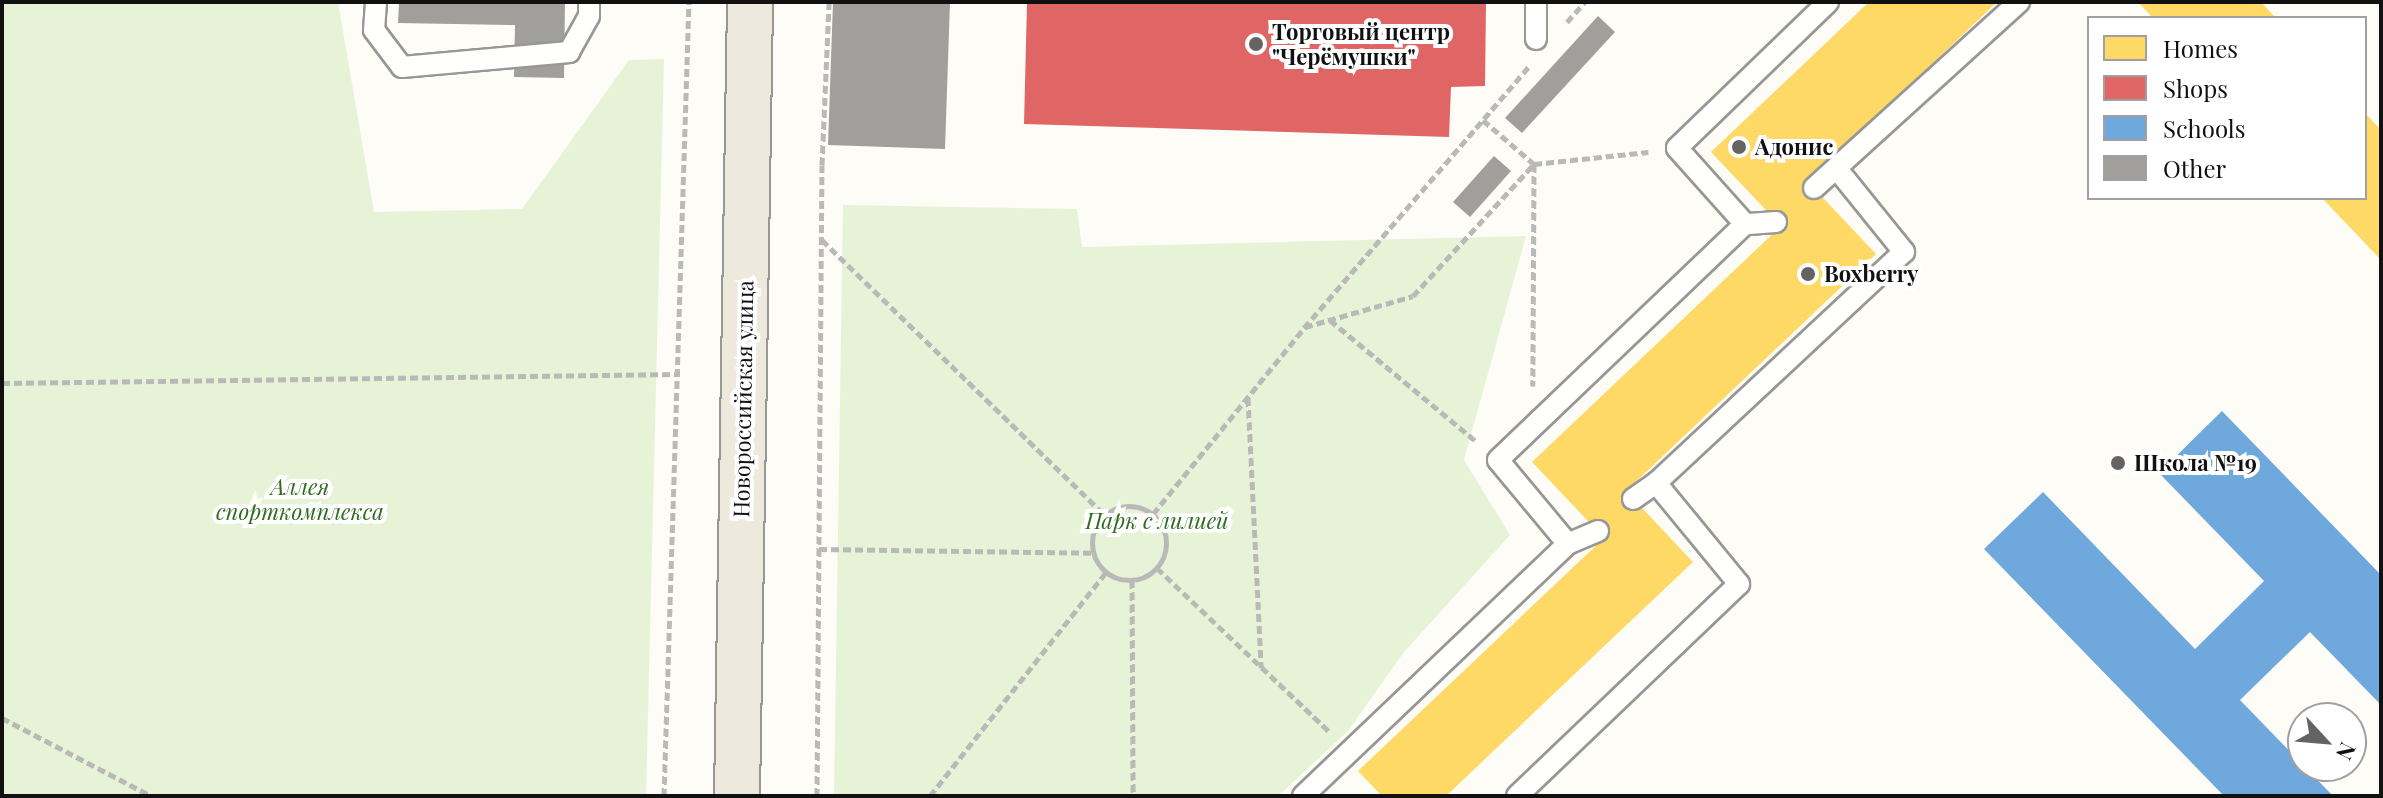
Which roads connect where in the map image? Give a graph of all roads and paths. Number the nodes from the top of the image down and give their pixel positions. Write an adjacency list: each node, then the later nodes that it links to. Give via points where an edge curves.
1 (376, 2): 2 (lane, via 374,30 402,67 569,52 589,16)
2 (589, 2)
3 (689, 2): 23 (path)
4 (750, 2): 44 (main road, Новороссийская улица)
5 (829, 2): 20 (path)
6 (1536, 2): 11 (lane)
7 (1585, 2): 10 (path)
8 (1828, 2): 14 (lane)
9 (2019, 2): 16 (lane)
10 (1564, 26)
11 (1536, 39)
12 (1534, 61): 13 (path)
13 (1483, 120): 15 (path); 22 (path)
14 (1677, 148): 15 (path); 19 (lane)
15 (1534, 164): 21 (path, via 1413,296); 26 (path)
16 (1837, 169): 17 (lane); 28 (lane, via 1904,252)
17 (1814, 188)
18 (1776, 222): 19 (lane)
19 (1745, 224): 26 (lane)
20 (822, 240): 31 (path); 34 (path)
21 (1330, 320): 22 (path); 27 (path)
22 (1304, 328): 25 (path)
23 (680, 374): 24 (path); 43 (path)
24 (2, 383)
25 (1248, 397): 30 (path); 39 (path)
26 (1533, 426): 27 (lane)
27 (1498, 460): 33 (lane)
28 (1656, 483): 29 (lane); 49 (lane, via 1739,584)
29 (1633, 499)
30 (1153, 514): 31 (path, via 1125,506); 36 (path, via 1167,539)
31 (1105, 515): 35 (path, via 1095,528)
32 (1598, 531): 33 (lane)
33 (1568, 544): 41 (lane)
34 (819, 549): 35 (path); 45 (path)
35 (1093, 553): 37 (path)
36 (1157, 568): 38 (path); 39 (path)
37 (1106, 572): 38 (path); 46 (path)
38 (1132, 580): 47 (path)
39 (1261, 668): 41 (path)
40 (2, 718): 42 (path)
41 (1351, 752): 48 (lane)
42 (151, 796)
43 (664, 796)
44 (737, 796)
45 (817, 796)
46 (930, 796)
47 (1133, 796)
48 (1303, 796)
49 (1517, 796)

